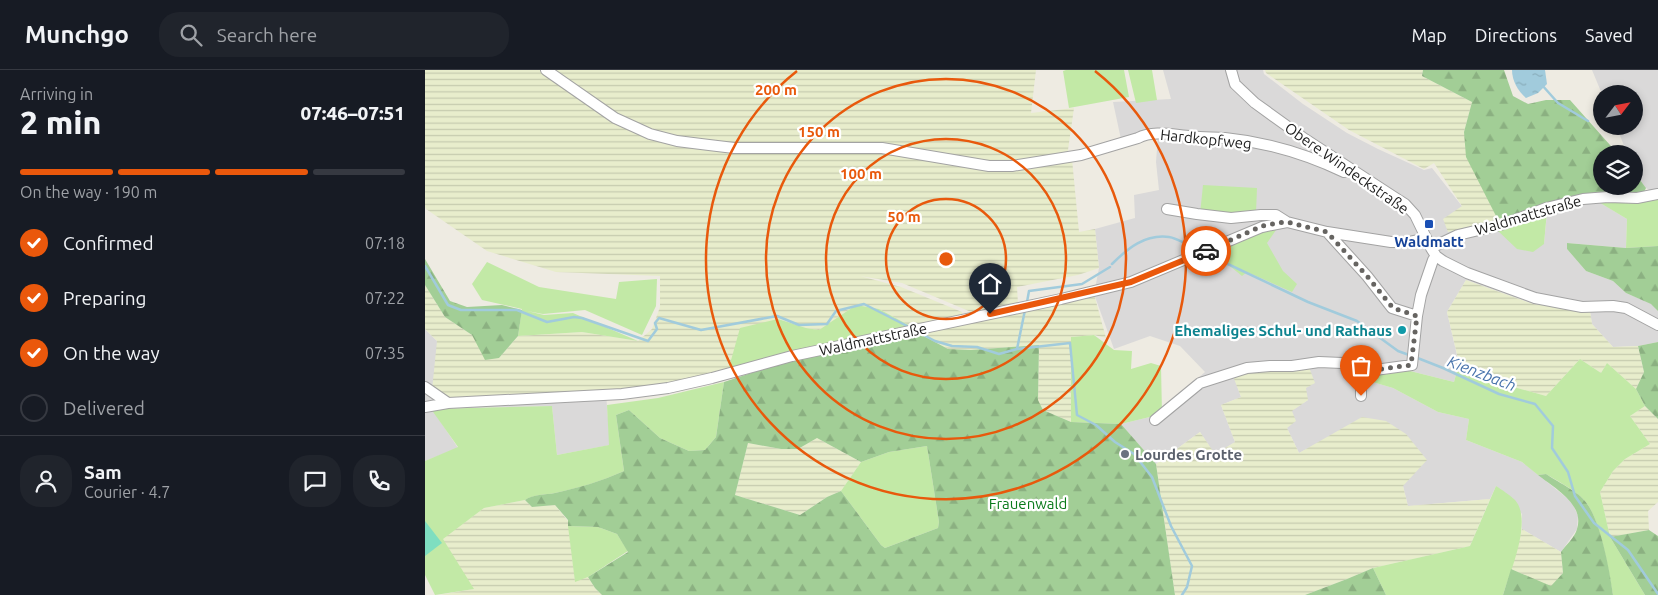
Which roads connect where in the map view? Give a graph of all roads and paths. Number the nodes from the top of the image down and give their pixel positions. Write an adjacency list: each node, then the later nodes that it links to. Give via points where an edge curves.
1 (546, 70): 3 (street, Hardkopfweg, via 615,118 677,142 734,148 882,148 989,166 1011,166 1081,155 1145,134 1226,138 1313,158 1344,172)
2 (1231, 70): 3 (street, Obere Windeckstraße, via 1235,84 1255,103)
3 (1351, 169): 8 (street, Obere Windeckstraße, via 1411,210)
4 (1658, 194): 9 (street, Waldmattstraße, via 1637,198 1583,199 1546,208 1504,224 1458,235)
5 (1167, 209): 6 (street, Waldmattstraße, via 1231,218 1276,215)
6 (1287, 222): 7 (street, Waldmattstraße); 15 (street, Waldmattstraße, via 1262,226 1131,282 792,356 668,388 622,394)
7 (1327, 232): 8 (street, Waldmattstraße, via 1391,242); 10 (street, via 1393,308)
8 (1426, 238): 9 (street, Obere Windeckstraße)
9 (1433, 252): 10 (street); 11 (street, via 1443,262 1467,273 1535,298 1582,307 1626,308)
10 (1417, 316): 12 (street, via 1411,365)
11 (1658, 325)
12 (1365, 369): 14 (street); 17 (street, via 1329,362 1247,368 1200,383)
13 (425, 387): 15 (street)
14 (1361, 396)
15 (448, 403): 16 (street, Waldmattstraße)
16 (425, 407)
17 (1155, 420)

